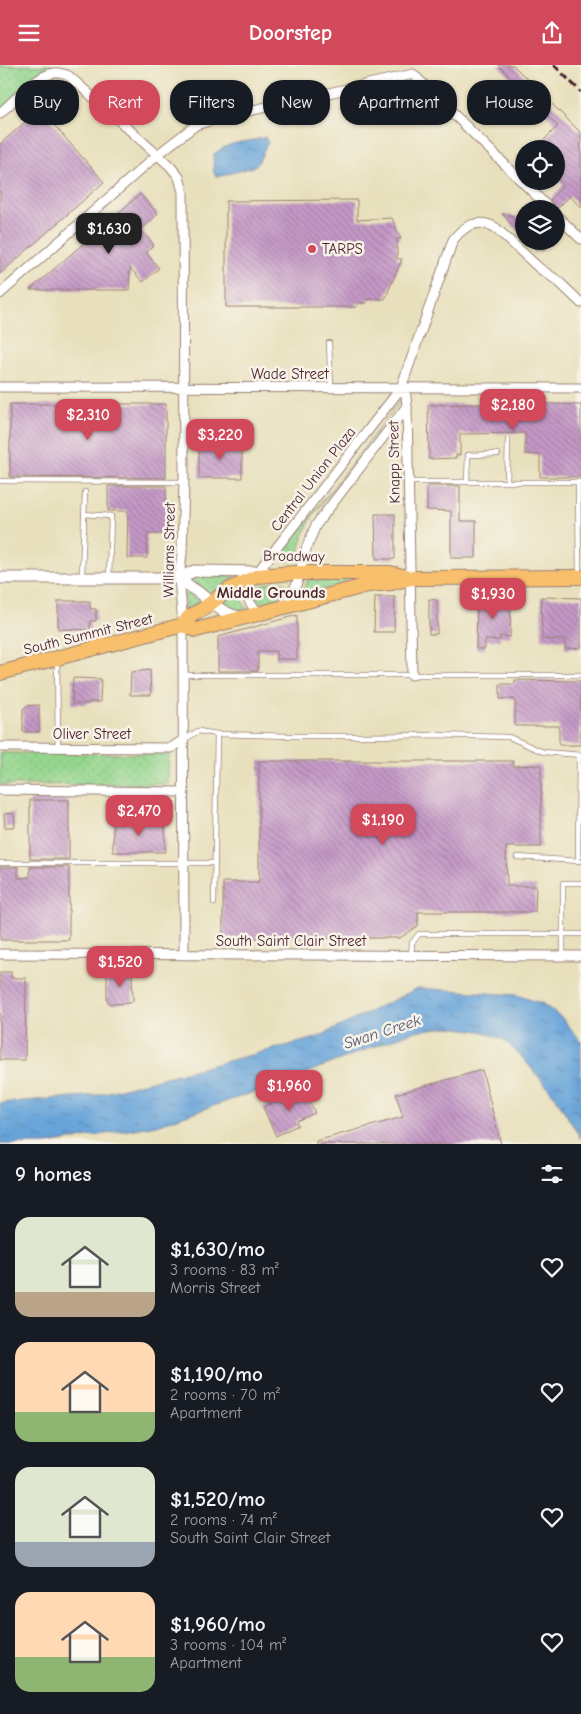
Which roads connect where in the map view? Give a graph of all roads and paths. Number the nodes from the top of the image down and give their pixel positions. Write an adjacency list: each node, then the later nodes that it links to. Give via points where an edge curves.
1 (0, 113): 2 (street, Williams Street, via 38,80 61,73 76,81)
2 (157, 155): 3 (street, via 196,125 209,120 413,74); 6 (street); 10 (street, Williams Street, via 178,177 183,193)
3 (541, 200)
4 (565, 224): 5 (street)
5 (581, 239)
6 (0, 294)
7 (581, 303): 12 (street, via 496,228 489,223 471,224 453,240)
8 (330, 343): 11 (lane)
9 (0, 387): 10 (street, Wade Street)
10 (184, 387): 11 (street, Wade Street); 18 (street, Williams Street)
11 (331, 388): 12 (street, Wade Street)
12 (401, 388): 13 (street, Wade Street); 14 (street, Knapp Street); 26 (street, Central Union Plaza)
13 (581, 388)
14 (407, 407): 19 (street, Knapp Street); 25 (street, Central Union Plaza, via 322,517)
15 (508, 440): 21 (lane)
16 (498, 454): 20 (lane, via 468,455)
17 (0, 481): 18 (lane)
18 (184, 482): 31 (street, Williams Street)
19 (409, 482): 20 (lane); 32 (street, Knapp Street)
20 (467, 482): 21 (lane)
21 (506, 482): 22 (lane)
22 (580, 482): 30 (lane)
23 (85, 492): 24 (lane)
24 (84, 514): 28 (lane); 29 (lane, via 111,515)
25 (297, 573): 26 (main road, South Summit Street); 32 (main road, Broadway, via 390,573); 34 (street, Central Union Plaza, via 290,597)
26 (256, 574): 31 (street, Broadway, via 194,571); 33 (main road, South Summit Street); 35 (street, Central Union Plaza, via 248,588 248,600)
27 (0, 577): 28 (street, Broadway)
28 (82, 577): 29 (street, Broadway)
29 (110, 577): 31 (street, Broadway)
30 (580, 577): 32 (main road, Broadway)
31 (179, 578): 33 (street); 37 (street, Williams Street)
32 (410, 578): 34 (main road, Broadway); 41 (street, Knapp Street)
33 (210, 602): 36 (street); 37 (main road, South Summit Street)
34 (281, 607): 35 (main road, Broadway)
35 (260, 613): 36 (main road, Broadway)
36 (242, 618): 37 (main road, South Summit Street, via 196,630)
37 (183, 625): 38 (main road, South Summit Street); 40 (street, Williams Street)
38 (57, 659): 39 (main road, South Summit Street); 46 (lane)
39 (0, 673)
40 (183, 675): 41 (lane); 44 (street, Williams Street)
41 (412, 675): 42 (lane)
42 (581, 675)
43 (217, 734): 44 (lane, via 198,731); 47 (lane, via 509,737 542,752); 53 (lane)
44 (183, 740): 46 (street, Oliver Street, via 170,748); 49 (street, Williams Street)
45 (0, 747): 46 (street, Oliver Street)
46 (58, 747)
47 (580, 755): 51 (lane)
48 (0, 790): 49 (street)
49 (184, 792): 54 (street, Williams Street)
50 (517, 857): 51 (lane)
51 (580, 861)
52 (0, 863): 54 (lane)
53 (215, 863): 54 (lane); 56 (lane)
54 (184, 864): 60 (street, Williams Street)
55 (581, 883): 57 (lane, via 562,883)
56 (214, 903)
57 (563, 934): 58 (lane); 61 (lane, via 418,934 412,943); 62 (lane)
58 (581, 934)
59 (0, 954): 60 (street, South Saint Clair Street)
60 (184, 955): 61 (street, South Saint Clair Street)
61 (411, 956): 62 (street, South Saint Clair Street)
62 (562, 956): 63 (street, South Saint Clair Street)
63 (581, 957)

